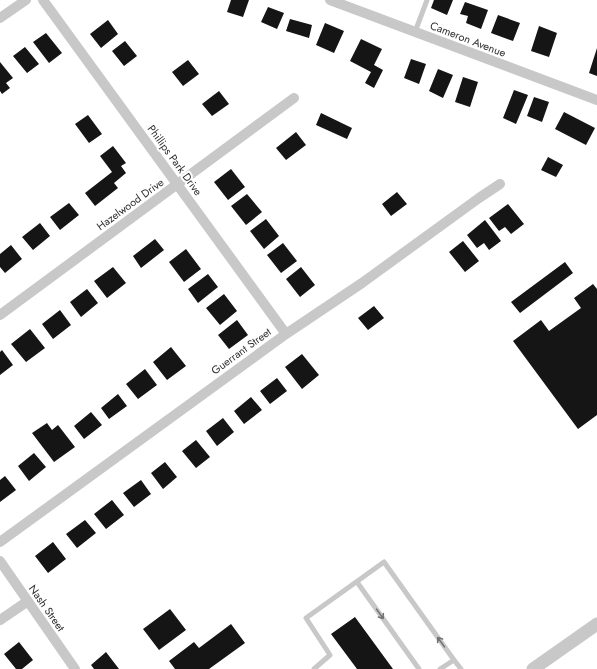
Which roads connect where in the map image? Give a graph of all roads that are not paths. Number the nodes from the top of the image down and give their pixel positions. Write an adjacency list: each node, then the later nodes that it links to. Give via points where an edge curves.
1 (26, 0): 5 (street)
2 (43, 0): 9 (street, Phillips Park Drive)
3 (330, 0): 6 (street, Cameron Avenue)
4 (427, 0): 6 (lane)
5 (0, 18)
6 (415, 32): 8 (street, Cameron Avenue)
7 (294, 98): 9 (street, Hazelwood Drive)
8 (597, 100)
9 (177, 184): 11 (street, Hazelwood Drive); 12 (street, Phillips Park Drive)
10 (500, 184): 12 (street, Guerrant Street)
11 (0, 315)
12 (286, 334): 13 (street, Guerrant Street)
13 (0, 542)
14 (0, 561): 16 (street, Nash Street)
15 (357, 582): 19 (lane, one-way to 15, via 384,562); 21 (lane, via 306,618 330,655); 22 (lane, one-way to 22)
16 (28, 601): 17 (street); 20 (street, Nash Street)
17 (0, 620)
18 (597, 624): 25 (street)
19 (454, 660): 23 (lane); 24 (lane)
20 (75, 669)
21 (314, 669)
22 (419, 669)
23 (440, 669)
24 (461, 669)
25 (533, 669)

